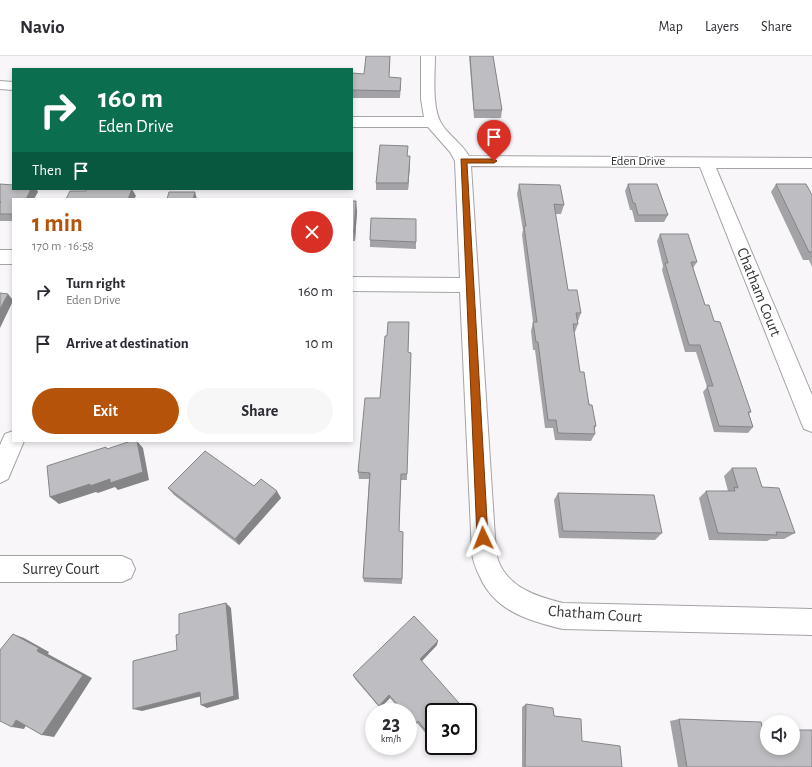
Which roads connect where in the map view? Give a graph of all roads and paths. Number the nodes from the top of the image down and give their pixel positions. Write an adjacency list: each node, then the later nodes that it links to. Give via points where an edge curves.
1 (428, 56): 5 (street, via 429,105)
2 (0, 86): 3 (street)
3 (12, 86)
4 (353, 122): 5 (street)
5 (433, 122): 6 (street, Chatham Court, via 460,151)
6 (463, 161): 7 (street, Eden Drive); 12 (street, Chatham Court)
7 (706, 162): 8 (street, Eden Drive); 13 (street, Chatham Court)
8 (812, 163)
9 (0, 257): 10 (street)
10 (12, 257)
11 (353, 284): 12 (street)
12 (470, 285): 18 (street, Chatham Court, via 486,561 497,583 514,600 540,611 563,616)
13 (812, 422)
14 (13, 442): 15 (street)
15 (0, 472)
16 (0, 569): 17 (street, Surrey Court)
17 (122, 569)
18 (812, 622)

